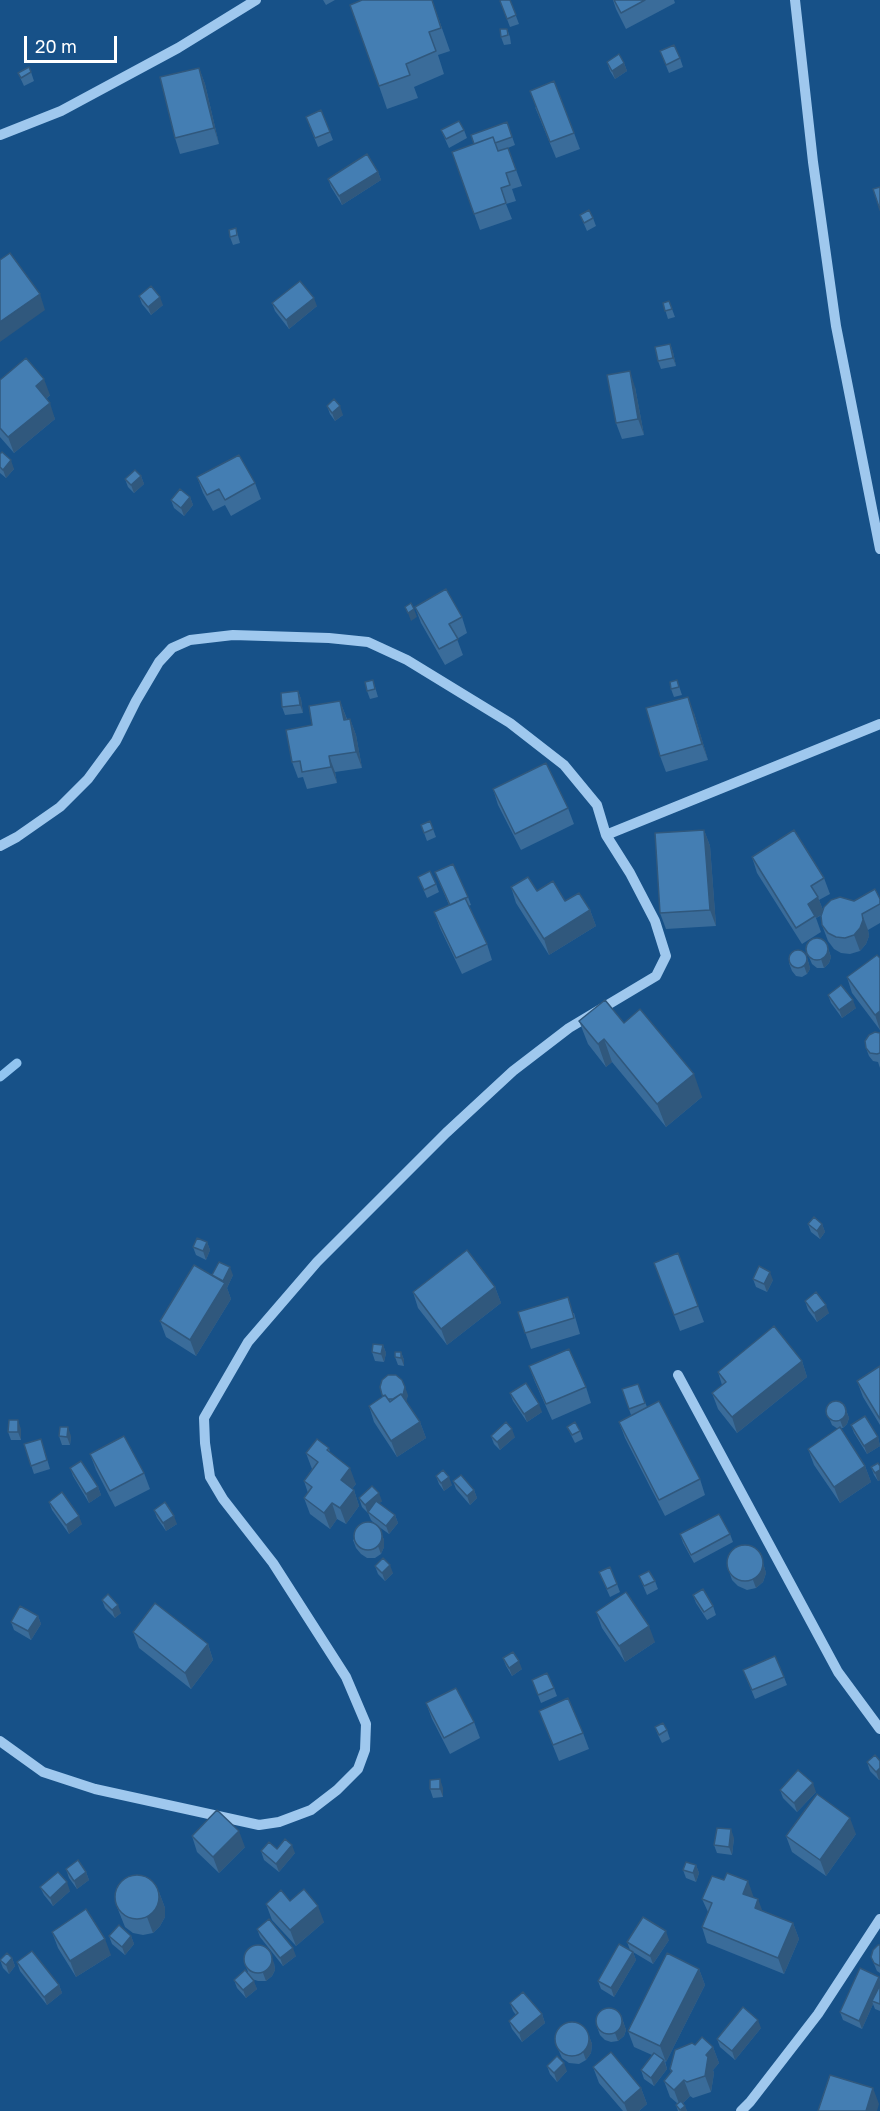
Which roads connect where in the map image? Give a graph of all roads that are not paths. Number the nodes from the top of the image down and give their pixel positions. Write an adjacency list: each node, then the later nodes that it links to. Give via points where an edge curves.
1 (256, 0): 3 (street, via 178,48 61,111)
2 (795, 0): 4 (street, via 836,326)
3 (0, 135)
4 (880, 549)
5 (880, 724): 6 (street)
6 (606, 835): 7 (street, via 597,805 564,765 510,723 407,660 368,642 233,635 190,640 172,648 159,662 116,741 88,779 60,807); 10 (street, via 656,921 666,956 656,976 569,1028 513,1071 446,1133 317,1262 248,1342 204,1418 210,1477 273,1563 346,1677 366,1724 365,1750 358,1768 311,1810 259,1825 94,1789 43,1772)
7 (0, 846)
8 (678, 1376): 9 (street, via 838,1672)
9 (880, 1729)
10 (0, 1741)
11 (880, 1919): 12 (street, via 818,2014)
12 (741, 2111)

